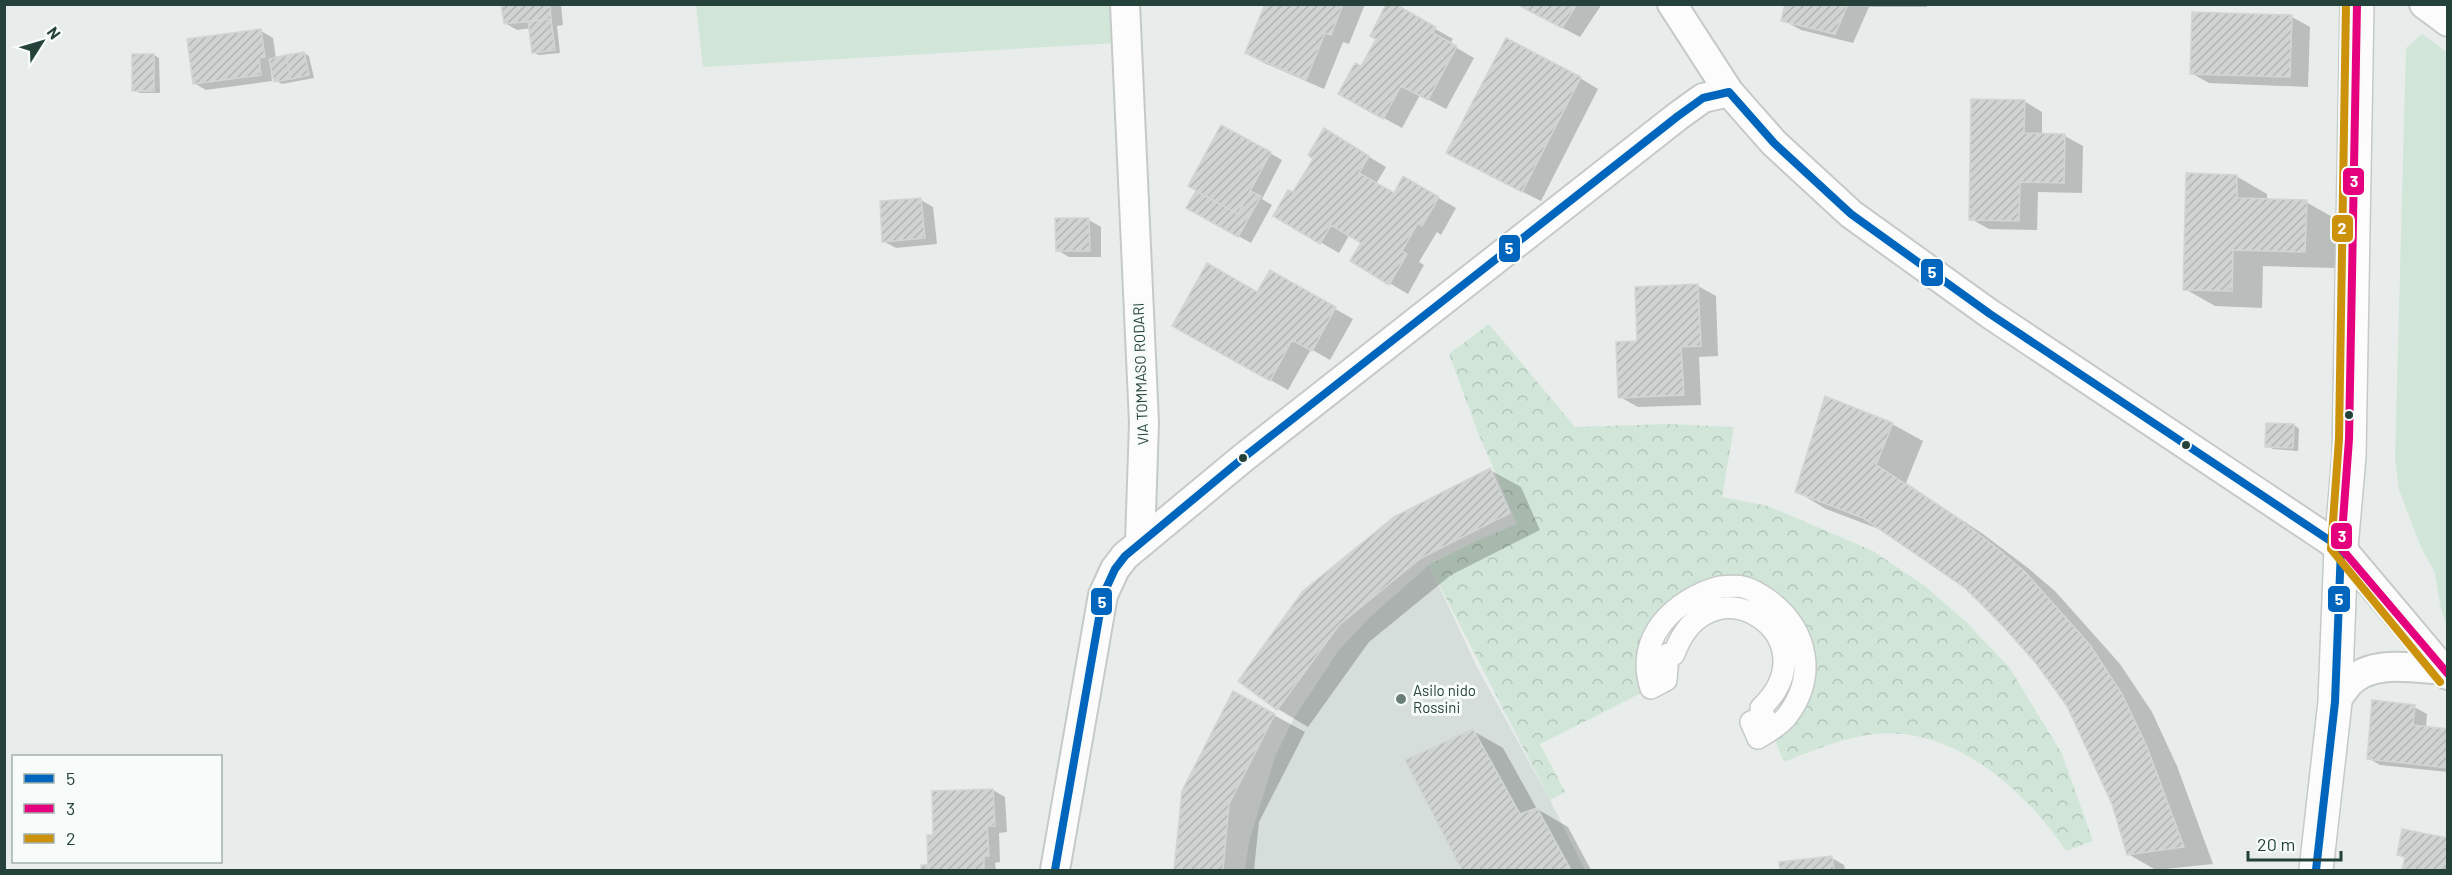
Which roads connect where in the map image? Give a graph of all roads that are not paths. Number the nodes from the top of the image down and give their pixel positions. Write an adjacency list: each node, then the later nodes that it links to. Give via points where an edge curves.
1 (1125, 4): 7 (street, VIA TOMMASO RODARI, via 1144,423)
2 (1672, 4): 6 (street)
3 (2357, 4): 8 (street, via 2349,439)
4 (2424, 4): 5 (street)
5 (2448, 22)
6 (1729, 92): 7 (street, via 1703,98 1678,116); 8 (street, via 1774,143 1851,214 1990,314)
7 (1140, 542): 12 (street, via 1115,569 1103,595)
8 (2341, 548): 10 (street); 11 (street)
9 (1742, 586): 9 (street, via 1701,592 1670,612 1652,641 1647,675 1651,688 1666,680 1668,654 1674,654 1691,622 1707,613 1728,607 1763,618 1777,634 1785,670 1778,688 1761,708 1764,716 1750,722 1758,738 1786,717 1798,699 1805,659 1794,625 1762,595)
10 (2445, 673): 11 (street, via 2390,667 2364,672 2350,682)
11 (2335, 702): 13 (street)
12 (1056, 870)
13 (2316, 870)

